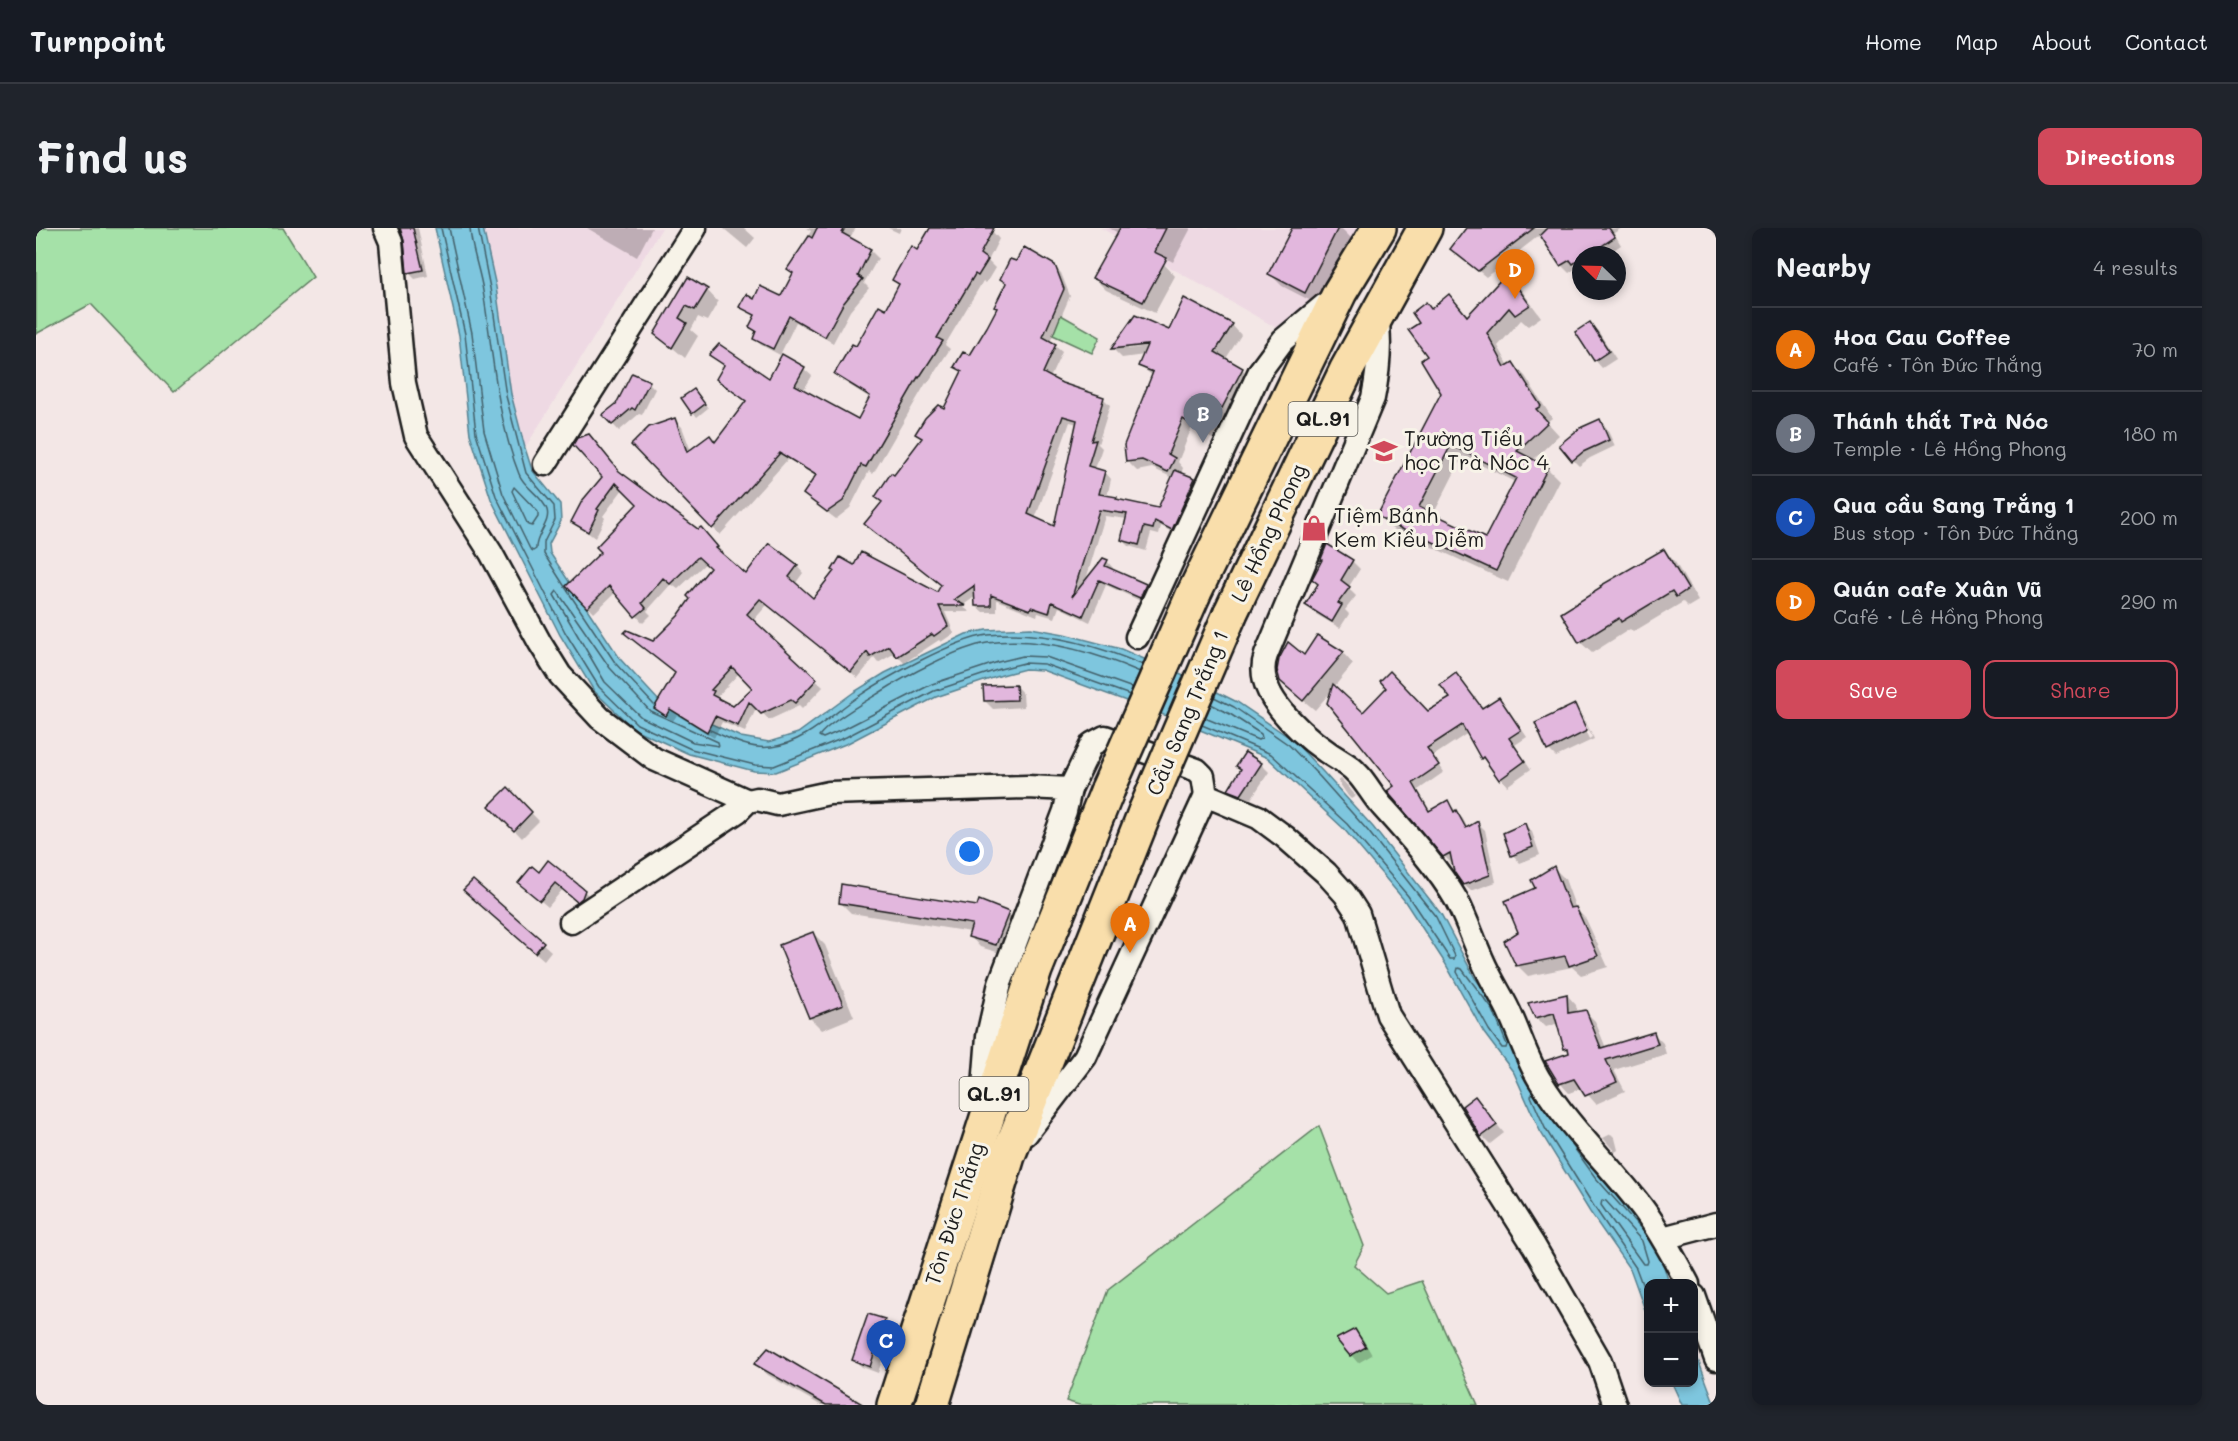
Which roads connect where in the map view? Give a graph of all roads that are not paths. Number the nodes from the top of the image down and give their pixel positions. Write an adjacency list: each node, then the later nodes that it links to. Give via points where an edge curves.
1 (385, 228): 14 (street, via 391,242 404,382 416,436 491,553 560,675 600,718 654,759)
2 (695, 228): 7 (street)
3 (1379, 228): 5 (highway, Lê Hồng Phong / QL.91)
4 (1425, 228): 6 (highway, Lê Hồng Phong / QL.91)
5 (1341, 292): 8 (highway, Lê Hồng Phong / QL.91); 10 (street, via 1283,340 1260,371)
6 (1377, 315): 9 (highway, Lê Hồng Phong / QL.91, via 1346,371); 22 (street, via 1379,367 1373,398 1266,655 1263,676 1299,731 1355,769 1456,899 1540,1081)
7 (545, 464)
8 (1194, 593): 12 (highway, Cầu Sang Trắng 1 / QL.91, bridge)
9 (1230, 614): 15 (highway, Cầu Sang Trắng 1 / QL.91, bridge)
10 (1137, 637)
11 (1070, 789): 13 (street, via 1092,744 1105,737 1197,770 1203,776); 14 (street, via 829,793); 17 (street, via 1021,924)
12 (1108, 789): 17 (highway, Tôn Đức Thắng / QL.91, via 1035,970)
13 (1206, 795): 19 (street); 28 (street, via 1258,817 1326,873 1345,894 1358,914 1388,1015 1534,1246 1600,1361)
14 (761, 801): 16 (street, via 738,811)
15 (1145, 812): 18 (highway, Tôn Đức Thắng / QL.91)
16 (571, 922)
17 (1011, 998): 26 (highway, Tôn Đức Thắng / QL.91, via 980,1137)
18 (1064, 1015): 19 (street, via 1065,1037 1074,1049); 20 (highway, Tôn Đức Thắng / QL.91)
19 (1089, 1048): 20 (street)
20 (1008, 1156): 27 (highway, Tôn Đức Thắng / QL.91)
21 (1716, 1224): 22 (street)
22 (1663, 1238): 23 (street)
23 (1685, 1279)
24 (1698, 1307): 25 (street)
25 (1716, 1359)
26 (894, 1405)
27 (932, 1405)
28 (1615, 1405)

